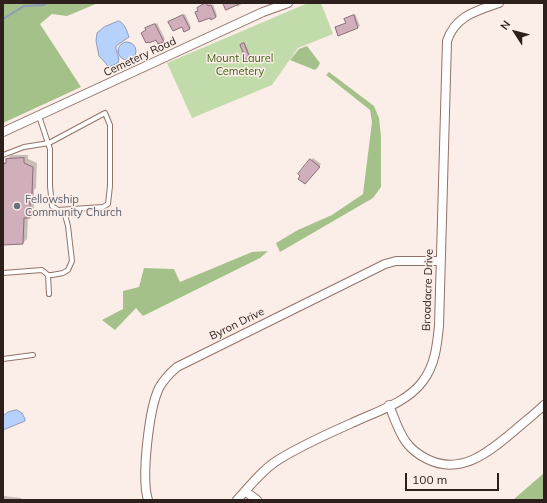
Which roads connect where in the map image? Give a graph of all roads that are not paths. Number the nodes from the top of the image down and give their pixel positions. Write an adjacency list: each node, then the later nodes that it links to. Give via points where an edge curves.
1 (288, 3): 3 (street, Cemetery Road, via 262,12)
2 (499, 3): 8 (street, Broadacre Drive, via 460,20 449,33 447,41)
3 (39, 116): 4 (street, Cemetery Road); 5 (lane)
4 (3, 132)
5 (49, 143): 6 (lane, via 24,146); 7 (lane, via 52,206); 7 (lane, via 105,113 110,125 108,204 103,207)
6 (3, 155)
7 (58, 210): 10 (lane, via 65,215 67,221 72,261 68,270)
8 (440, 261): 14 (street, Broadacre Drive, via 437,346 432,365 415,390); 17 (street, Byron Drive, via 396,261 386,264 177,366 164,379 153,404 145,472)
9 (3, 274): 10 (lane, via 42,270)
10 (48, 275): 11 (lane)
11 (49, 294)
12 (33, 355): 13 (lane)
13 (3, 359)
14 (389, 405): 15 (street, via 402,436 411,448 432,462 449,466 466,463 482,455); 16 (street, Broadacre Drive, via 278,460)
15 (544, 405)
16 (245, 491): 18 (street, Broadacre Drive); 19 (street)
17 (148, 500)
18 (237, 500)
19 (257, 500)

